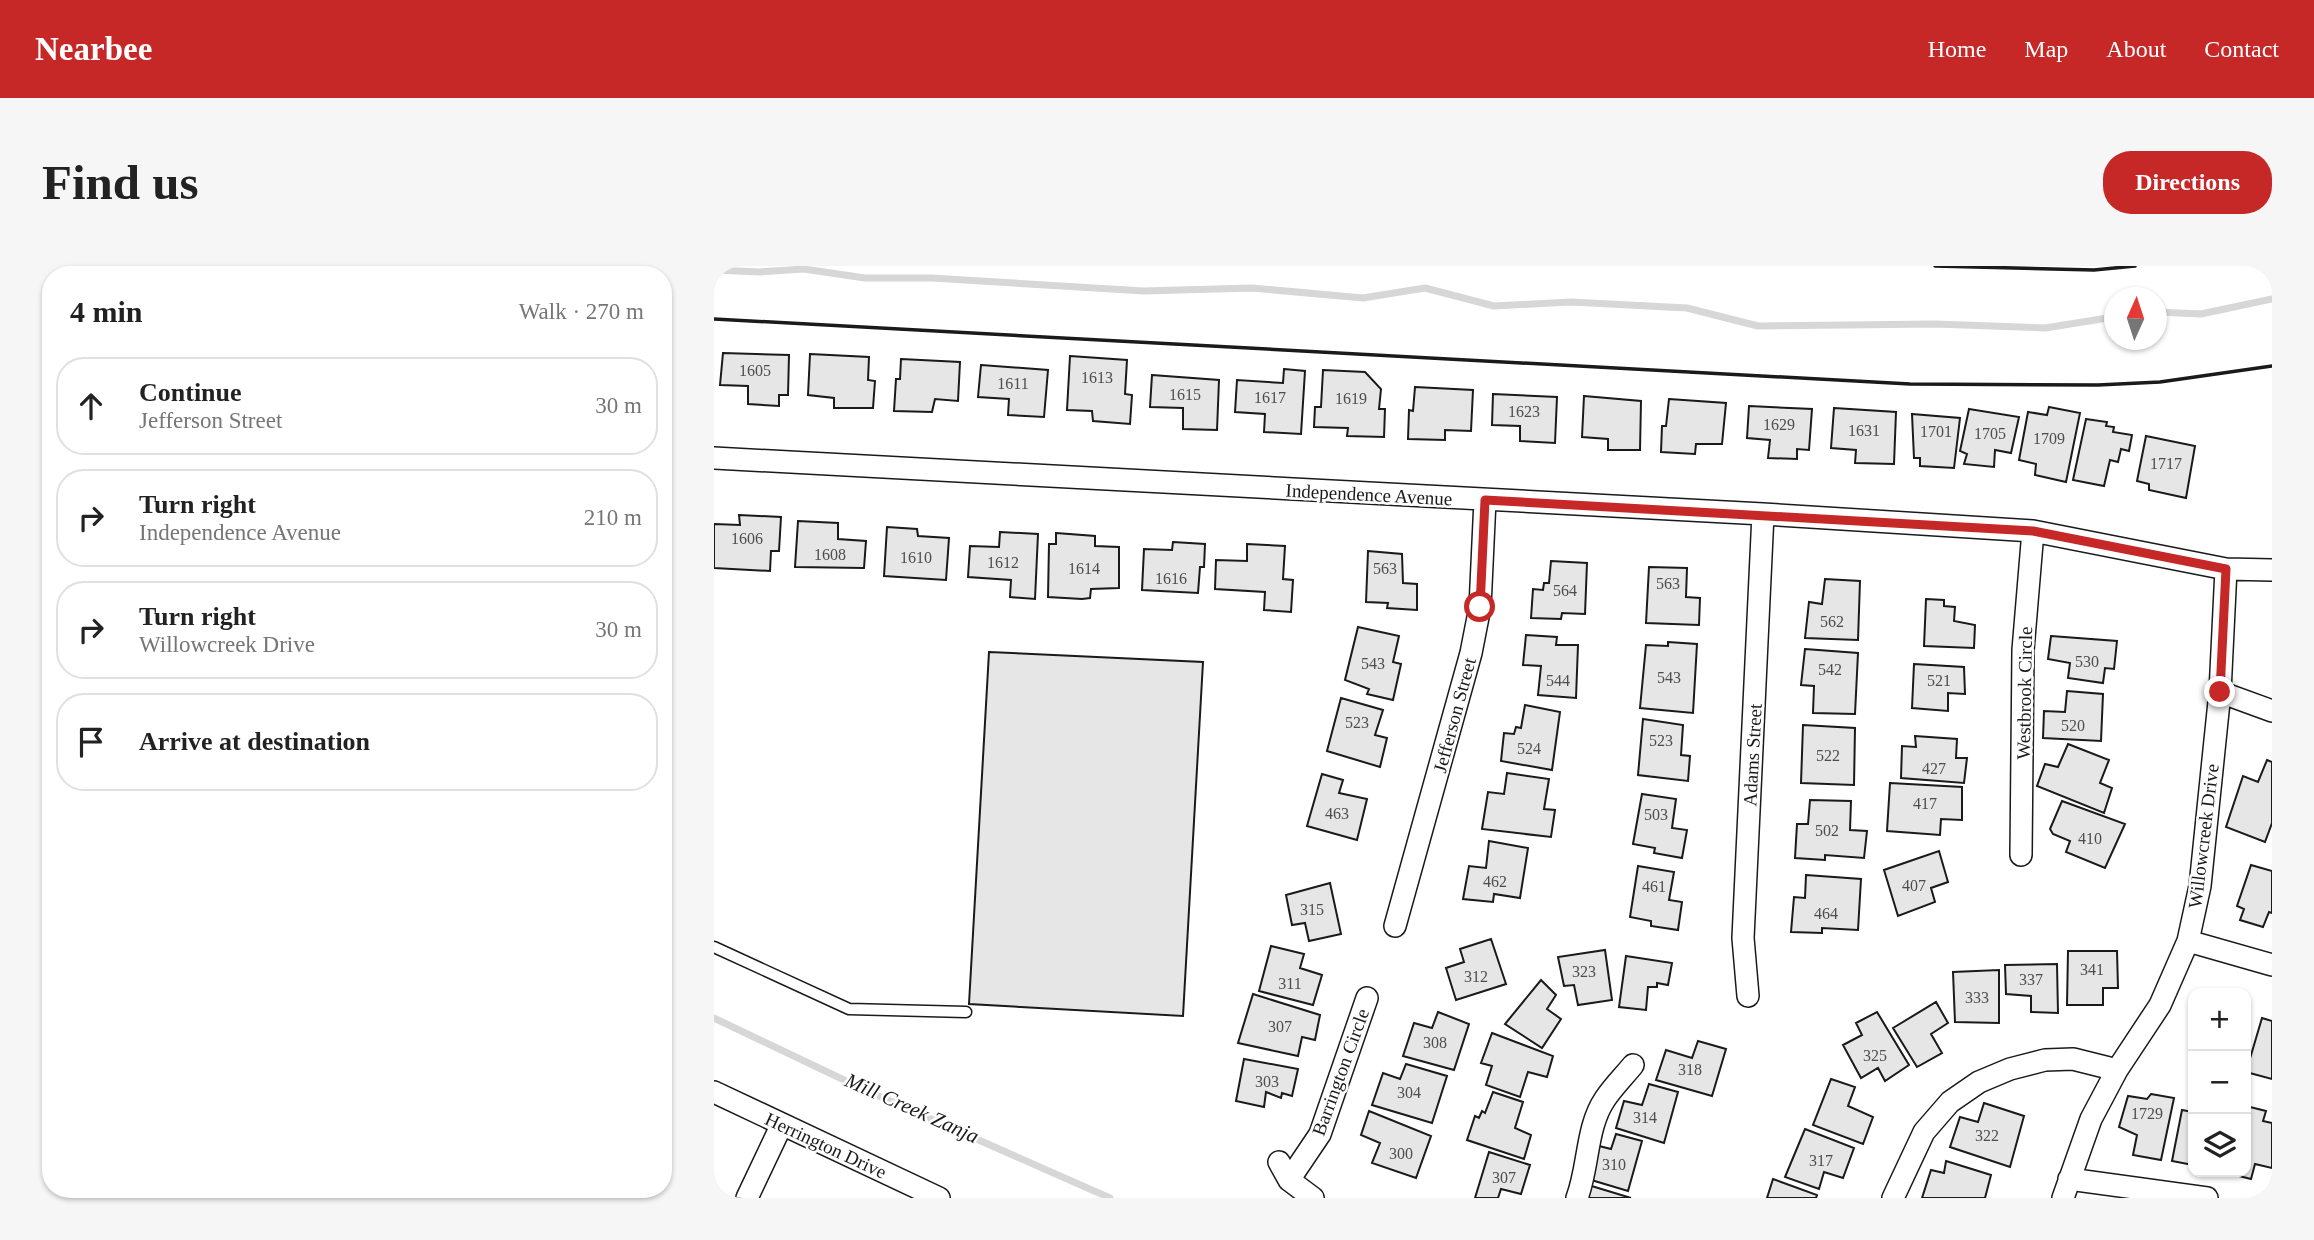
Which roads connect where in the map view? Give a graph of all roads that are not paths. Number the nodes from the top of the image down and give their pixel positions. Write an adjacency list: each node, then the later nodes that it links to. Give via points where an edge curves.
1 (714, 458): 2 (street, Independence Avenue)
2 (1485, 500): 3 (street, Independence Avenue); 10 (street, Jefferson Street, via 1480,607 1471,653)
3 (1763, 514): 4 (street, Independence Avenue); 14 (street, Adams Street, via 1744,938)
4 (2033, 531): 5 (street, Independence Avenue); 9 (street, Westbrook Circle, via 2023,650)
5 (2226, 569): 6 (street, Independence Avenue); 7 (street, Willowcreek Drive)
6 (2272, 570)
7 (2220, 692): 8 (street); 11 (street, Willowcreek Drive, via 2200,886)
8 (2272, 711)
9 (2021, 855)
10 (1395, 926)
11 (2188, 941): 13 (street); 18 (street, Willowcreek Drive, via 2160,1005)
12 (714, 947): 16 (lane, via 849,1009)
13 (2272, 965)
14 (1748, 996)
15 (1367, 998): 24 (street, Barrington Circle, via 1320,1134 1284,1171)
16 (967, 1012)
17 (1633, 1065): 25 (street, via 1604,1100)
18 (2117, 1070): 21 (street, Willowcreek Drive, via 2091,1119); 26 (street, via 2073,1059 2045,1059 1979,1082 1950,1102 1924,1132)
19 (714, 1092): 20 (street, Herrington Drive)
20 (782, 1124): 22 (street); 23 (street, Herrington Drive)
21 (2066, 1188): 27 (street)
22 (747, 1198)
23 (939, 1198)
24 (1313, 1198)
25 (1577, 1198)
26 (1893, 1198)
27 (2207, 1198)

